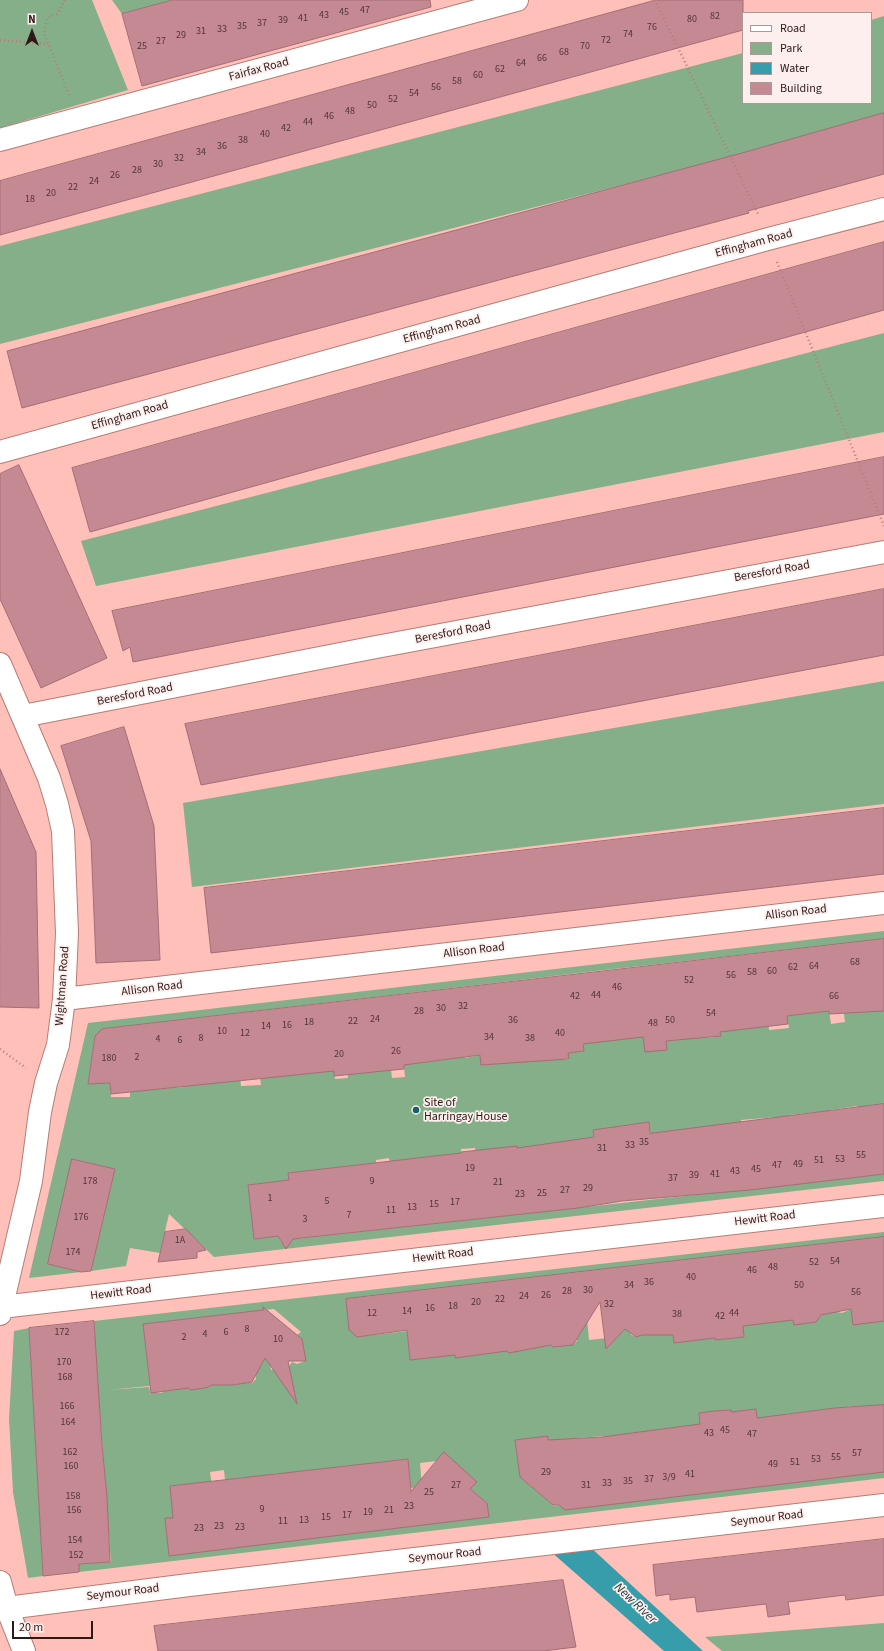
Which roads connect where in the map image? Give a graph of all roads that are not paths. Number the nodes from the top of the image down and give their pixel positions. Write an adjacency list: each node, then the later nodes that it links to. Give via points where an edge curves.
1 (517, 0): 2 (street, Fairfax Road)
2 (0, 140)
3 (884, 209): 4 (street, Effingham Road)
4 (0, 452)
5 (884, 552): 7 (street, Beresford Road, via 379,646)
6 (0, 664): 7 (street, Wightman Road)
7 (23, 716): 9 (street, Wightman Road, via 49,778 63,831 67,933)
8 (884, 903): 9 (street, Allison Road)
9 (64, 999): 11 (street, Wightman Road, via 58,1045 40,1112 31,1181)
10 (884, 1206): 11 (street, Hewitt Road)
11 (1, 1310)
12 (884, 1505): 14 (street, Seymour Road)
13 (0, 1582): 14 (street)
14 (7, 1608): 15 (street)
15 (24, 1651)

